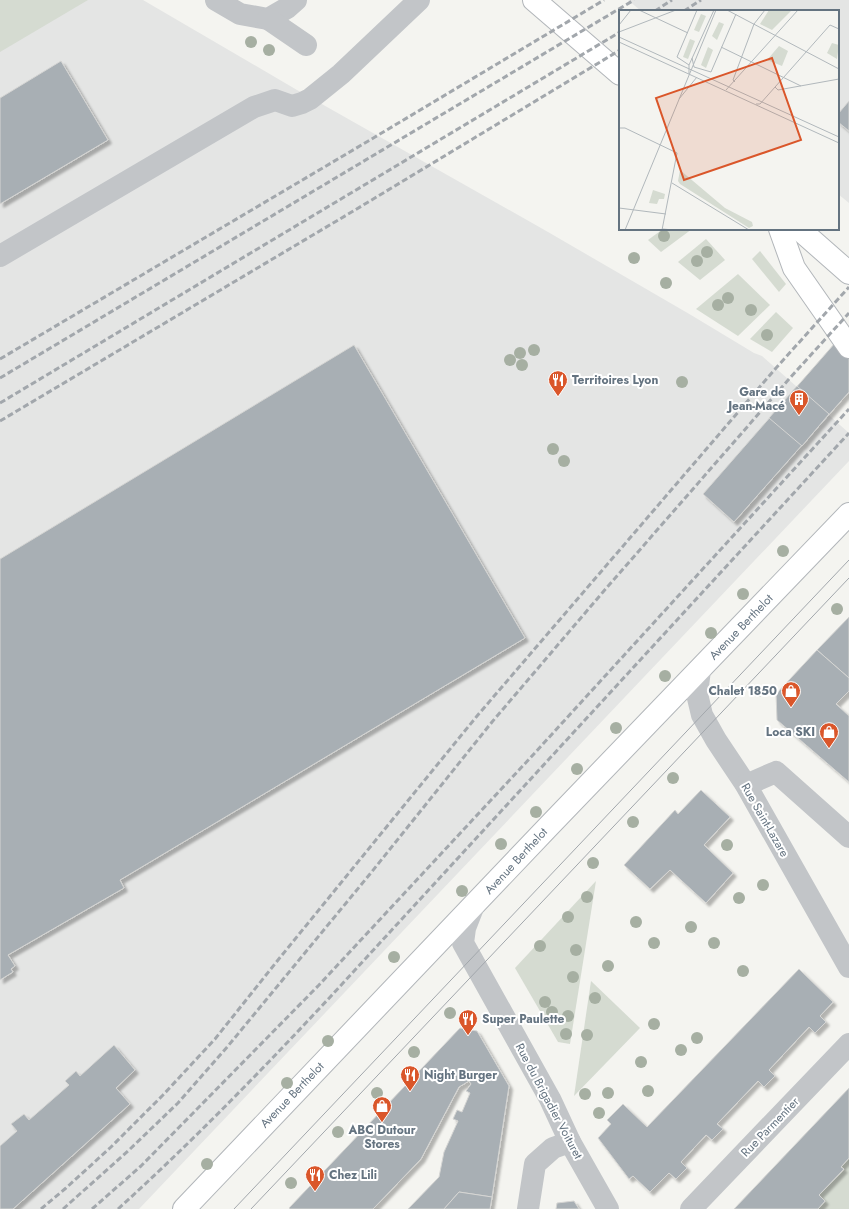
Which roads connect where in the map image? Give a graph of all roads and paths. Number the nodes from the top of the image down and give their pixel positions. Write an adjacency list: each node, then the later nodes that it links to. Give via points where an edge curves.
1 (216, 0): 5 (street, via 240,14)
2 (296, 0): 5 (street)
3 (419, 0): 10 (street, via 341,74 310,99 292,106 275,100 254,106)
4 (534, 0): 7 (main road)
5 (268, 19): 6 (street)
6 (306, 45)
7 (619, 73)
8 (780, 230): 12 (main road, via 794,268)
9 (799, 230): 11 (main road)
10 (0, 256)
11 (849, 273)
12 (849, 347)
13 (849, 514): 14 (main road, Avenue Berthelot)
14 (700, 670): 15 (street, Rue Saint-Lazare, via 697,694 702,715); 17 (main road, Avenue Berthelot)
15 (746, 785): 16 (street, via 776,772); 18 (street, Rue Saint-Lazare)
16 (849, 837)
17 (474, 905): 20 (street, Rue du Brigadier Voituret, via 465,928 463,943 550,1099); 21 (main road, Avenue Berthelot)
18 (849, 967)
19 (849, 1044): 24 (street, Rue Parmentier)
20 (570, 1142): 22 (street, via 553,1148 535,1164); 23 (street, Rue du Brigadier Voituret)
21 (184, 1209)
22 (528, 1209)
23 (608, 1209)
24 (691, 1209)

